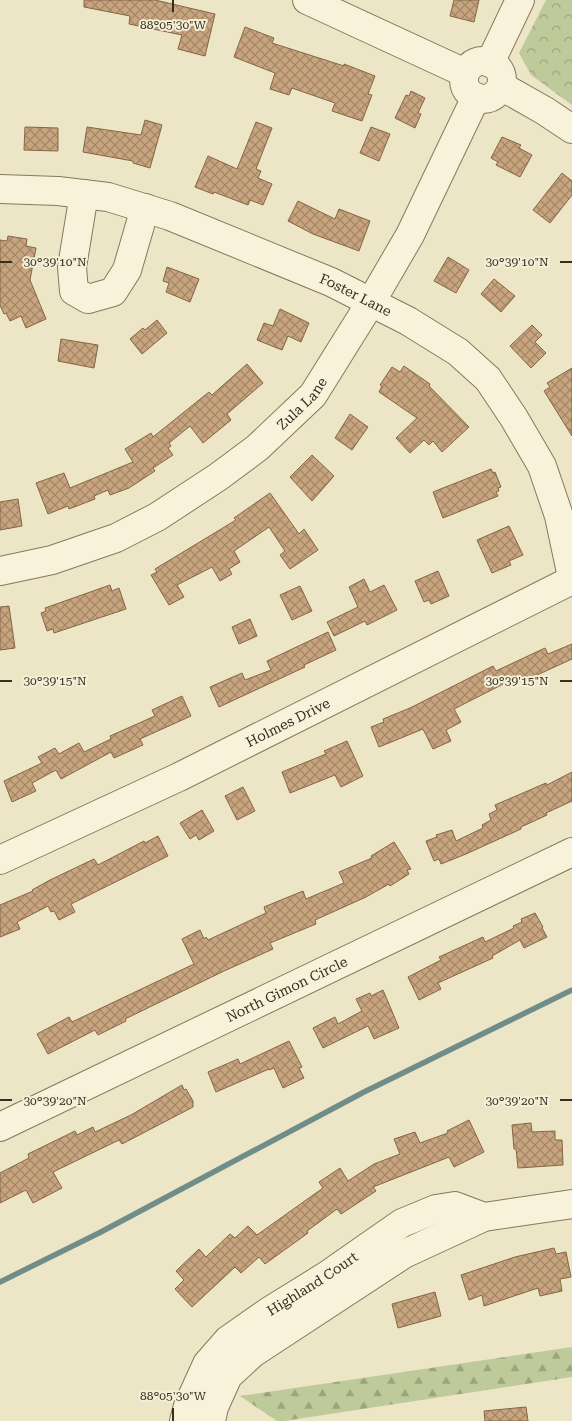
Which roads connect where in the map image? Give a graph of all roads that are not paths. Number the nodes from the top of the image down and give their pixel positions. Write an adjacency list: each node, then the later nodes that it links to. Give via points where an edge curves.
1 (307, 0): 4 (street)
2 (520, 0): 3 (street)
3 (495, 75): 4 (street, via 482,61 476,62 471,65); 5 (street)
4 (470, 85): 9 (street, Zula Lane, via 410,235)
5 (572, 130)
6 (0, 189): 7 (street, Foster Lane)
7 (84, 194): 8 (street, Foster Lane); 8 (street, via 72,267 74,291 88,299 113,292 127,270)
8 (145, 208): 9 (street, Foster Lane, via 331,282)
9 (371, 302): 10 (street, Zula Lane, via 313,395 257,448 218,477 157,517 116,538 52,560); 11 (street, Foster Lane, via 458,352 488,379 542,466 559,516)
10 (0, 571)
11 (572, 578): 13 (street, Holmes Drive, via 179,777)
12 (572, 852): 14 (street, North Gimon Circle)
13 (0, 860)
14 (0, 1127)
15 (572, 1204): 16 (street, Highland Court)
16 (484, 1217): 17 (street, Highland Court, via 455,1206 402,1223 268,1312 228,1340 207,1364); 18 (street, Highland Court, via 404,1254 252,1353 228,1376)
17 (184, 1421)
18 (211, 1421)

